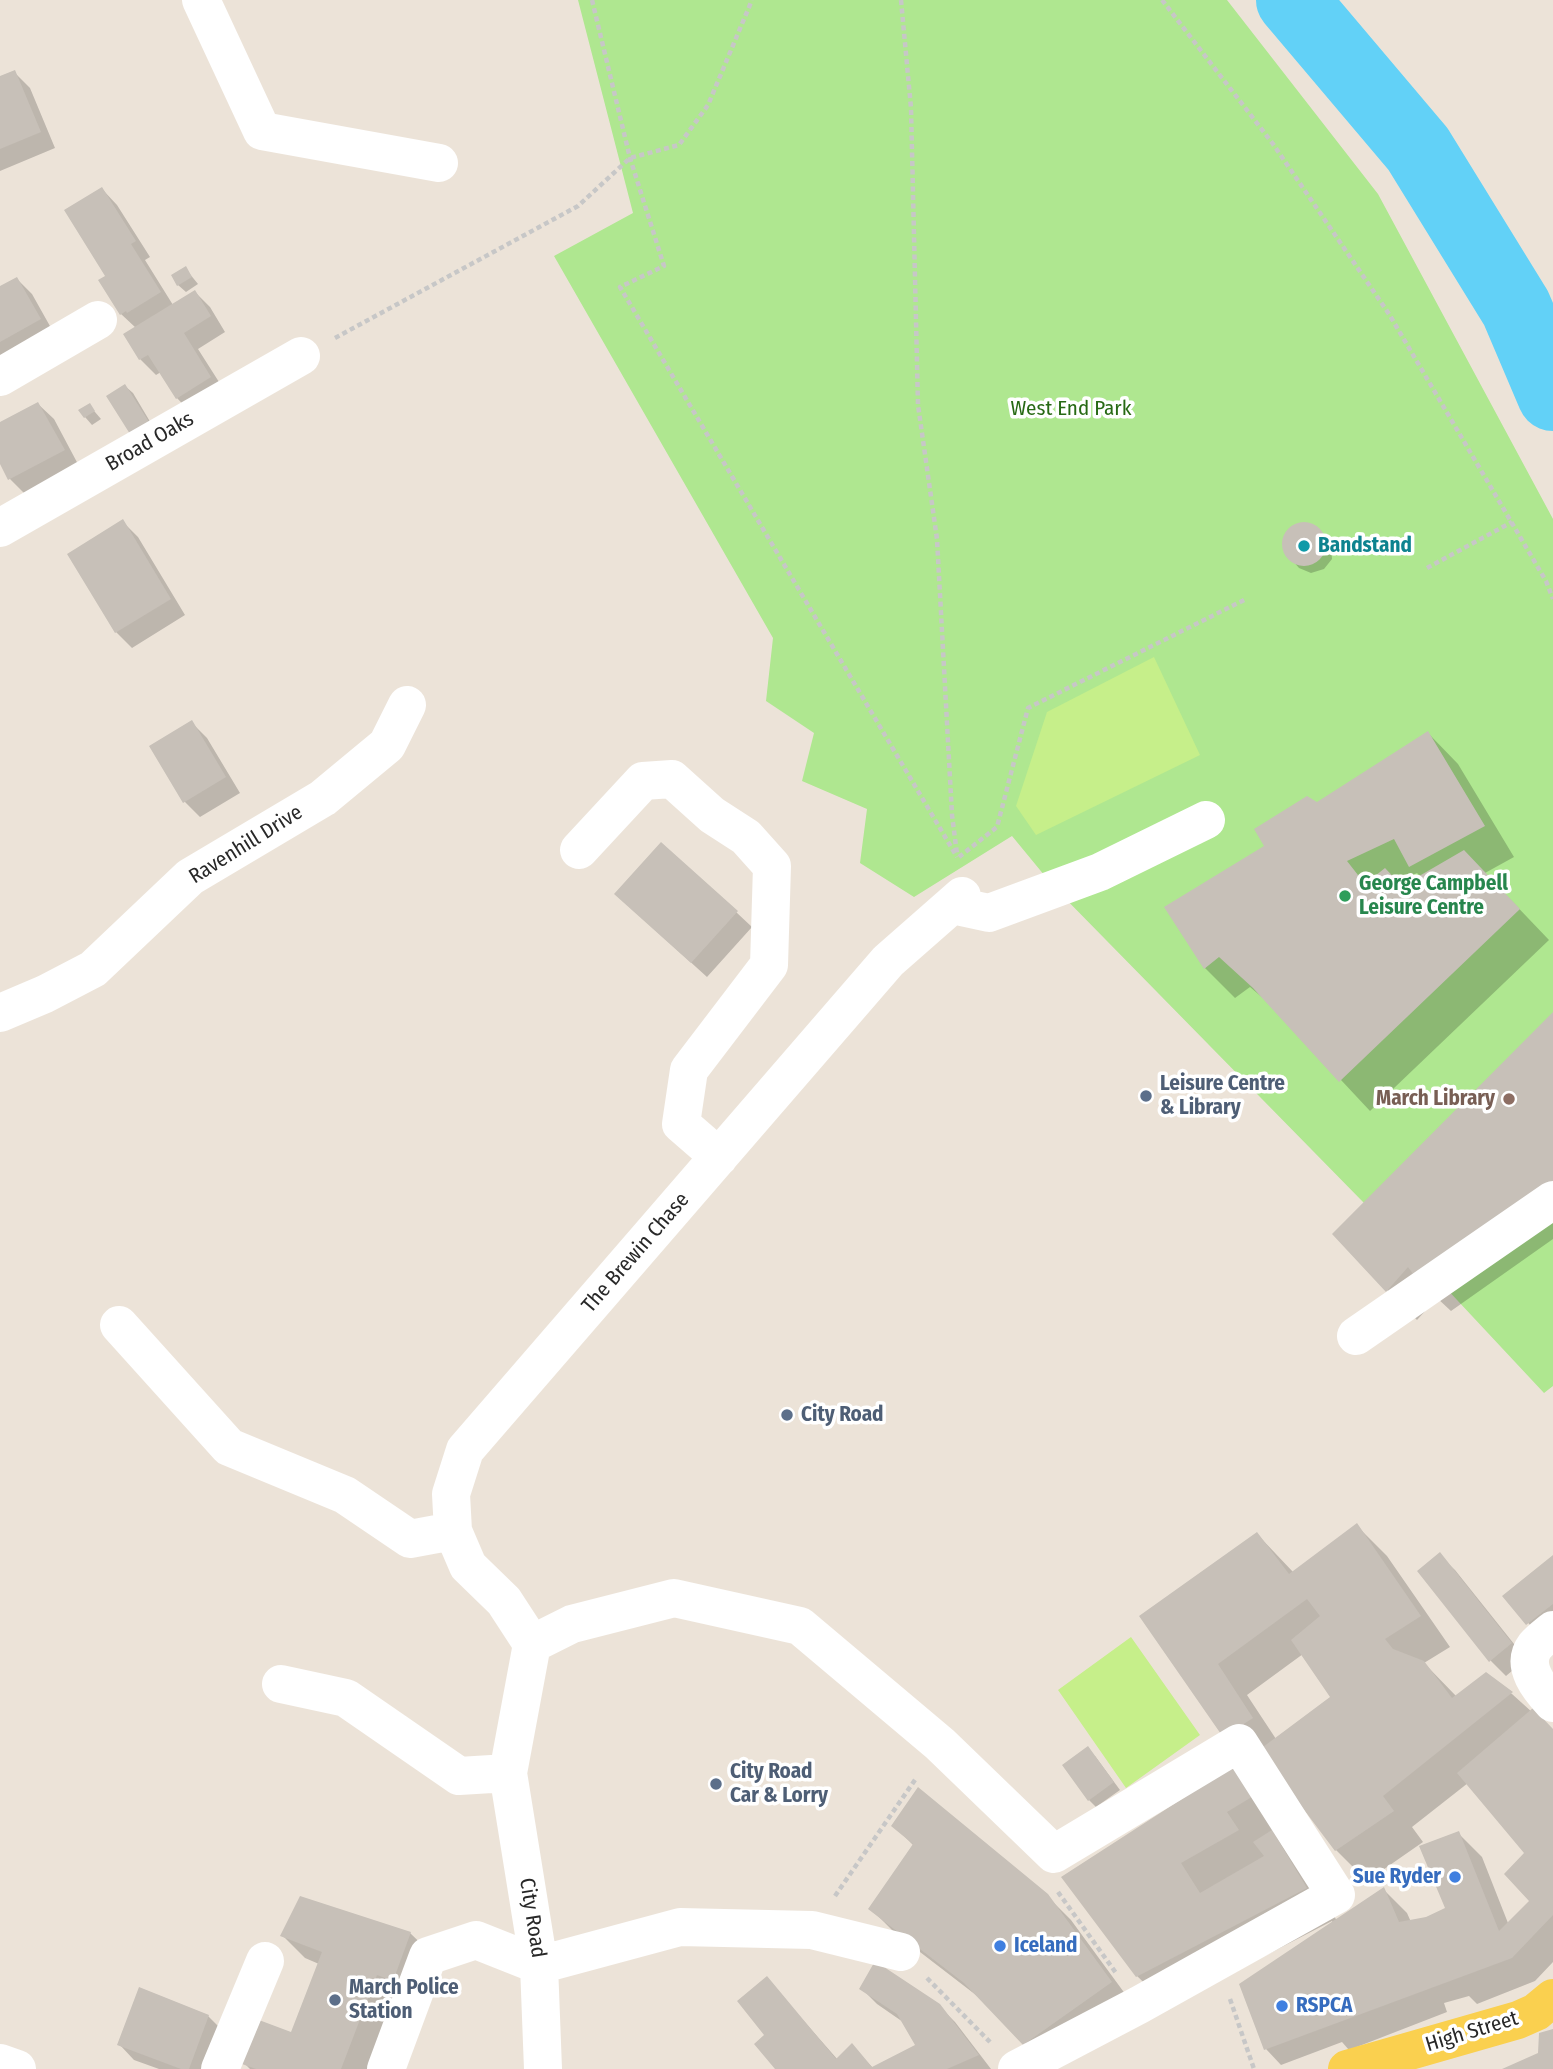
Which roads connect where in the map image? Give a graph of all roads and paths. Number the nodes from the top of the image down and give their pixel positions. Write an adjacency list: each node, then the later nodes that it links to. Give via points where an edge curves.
1 (201, 0): 7 (street, via 262,131)
2 (592, 0): 6 (path)
3 (752, 0): 6 (path, via 708,105 679,145)
4 (901, 0): 19 (path, via 911,108 918,405 937,539)
5 (1162, 0): 11 (path, via 1273,144 1389,314)
6 (630, 158): 9 (path, via 578,206); 19 (path, via 664,266 620,288)
7 (439, 163)
8 (98, 320): 10 (street)
9 (301, 356): 12 (street, Broad Oaks)
10 (0, 377)
11 (1512, 522): 13 (path); 14 (path)
12 (0, 527)
13 (1427, 568)
14 (1553, 599)
15 (1246, 600): 19 (path, via 1028,708 998,827)
16 (407, 705): 21 (street, Ravenhill Drive, via 387,745 323,798 190,877 93,969)
17 (1206, 820): 20 (street, via 1100,872 989,913)
18 (579, 850): 22 (street, via 643,781 673,779 712,815 746,836 772,866 769,965 689,1070 681,1124)
19 (957, 858): 20 (path)
20 (954, 889): 22 (street, The Brewin Chase)
21 (0, 1013)
22 (719, 1157): 26 (street, The Brewin Chase, via 465,1450 451,1494)
23 (1553, 1200): 25 (street)
24 (119, 1325): 26 (street, via 229,1447 345,1495 410,1539)
25 (1356, 1336)
26 (453, 1531): 28 (street, The Brewin Chase, via 468,1566 504,1601)
27 (1553, 1630): 30 (street, via 1533,1648 1531,1666 1536,1684)
28 (532, 1644): 31 (street, via 572,1624 674,1598 800,1626); 32 (street, City Road)
29 (281, 1684): 32 (street, via 346,1698 459,1776)
30 (1553, 1703)
31 (940, 1744): 33 (street); 34 (path)
32 (508, 1773): 38 (street, City Road)
33 (1054, 1854): 37 (street, via 1239,1743 1336,1895); 40 (path, via 1050,1881)
34 (812, 1930): 35 (street); 38 (street, via 680,1927)
35 (901, 1952): 41 (path)
36 (265, 1961): 44 (street)
37 (1217, 1962): 40 (street); 47 (path)
38 (539, 1965): 45 (street, via 476,1940 428,1956); 46 (street, City Road)
39 (1553, 1998): 48 (main road, High Street, via 1518,2020)
40 (1139, 2005): 41 (street)
41 (1008, 2062)
42 (0, 2063): 43 (street)
43 (17, 2069)
44 (220, 2069)
45 (386, 2069)
46 (543, 2069)
47 (1254, 2069)
48 (1347, 2069)

